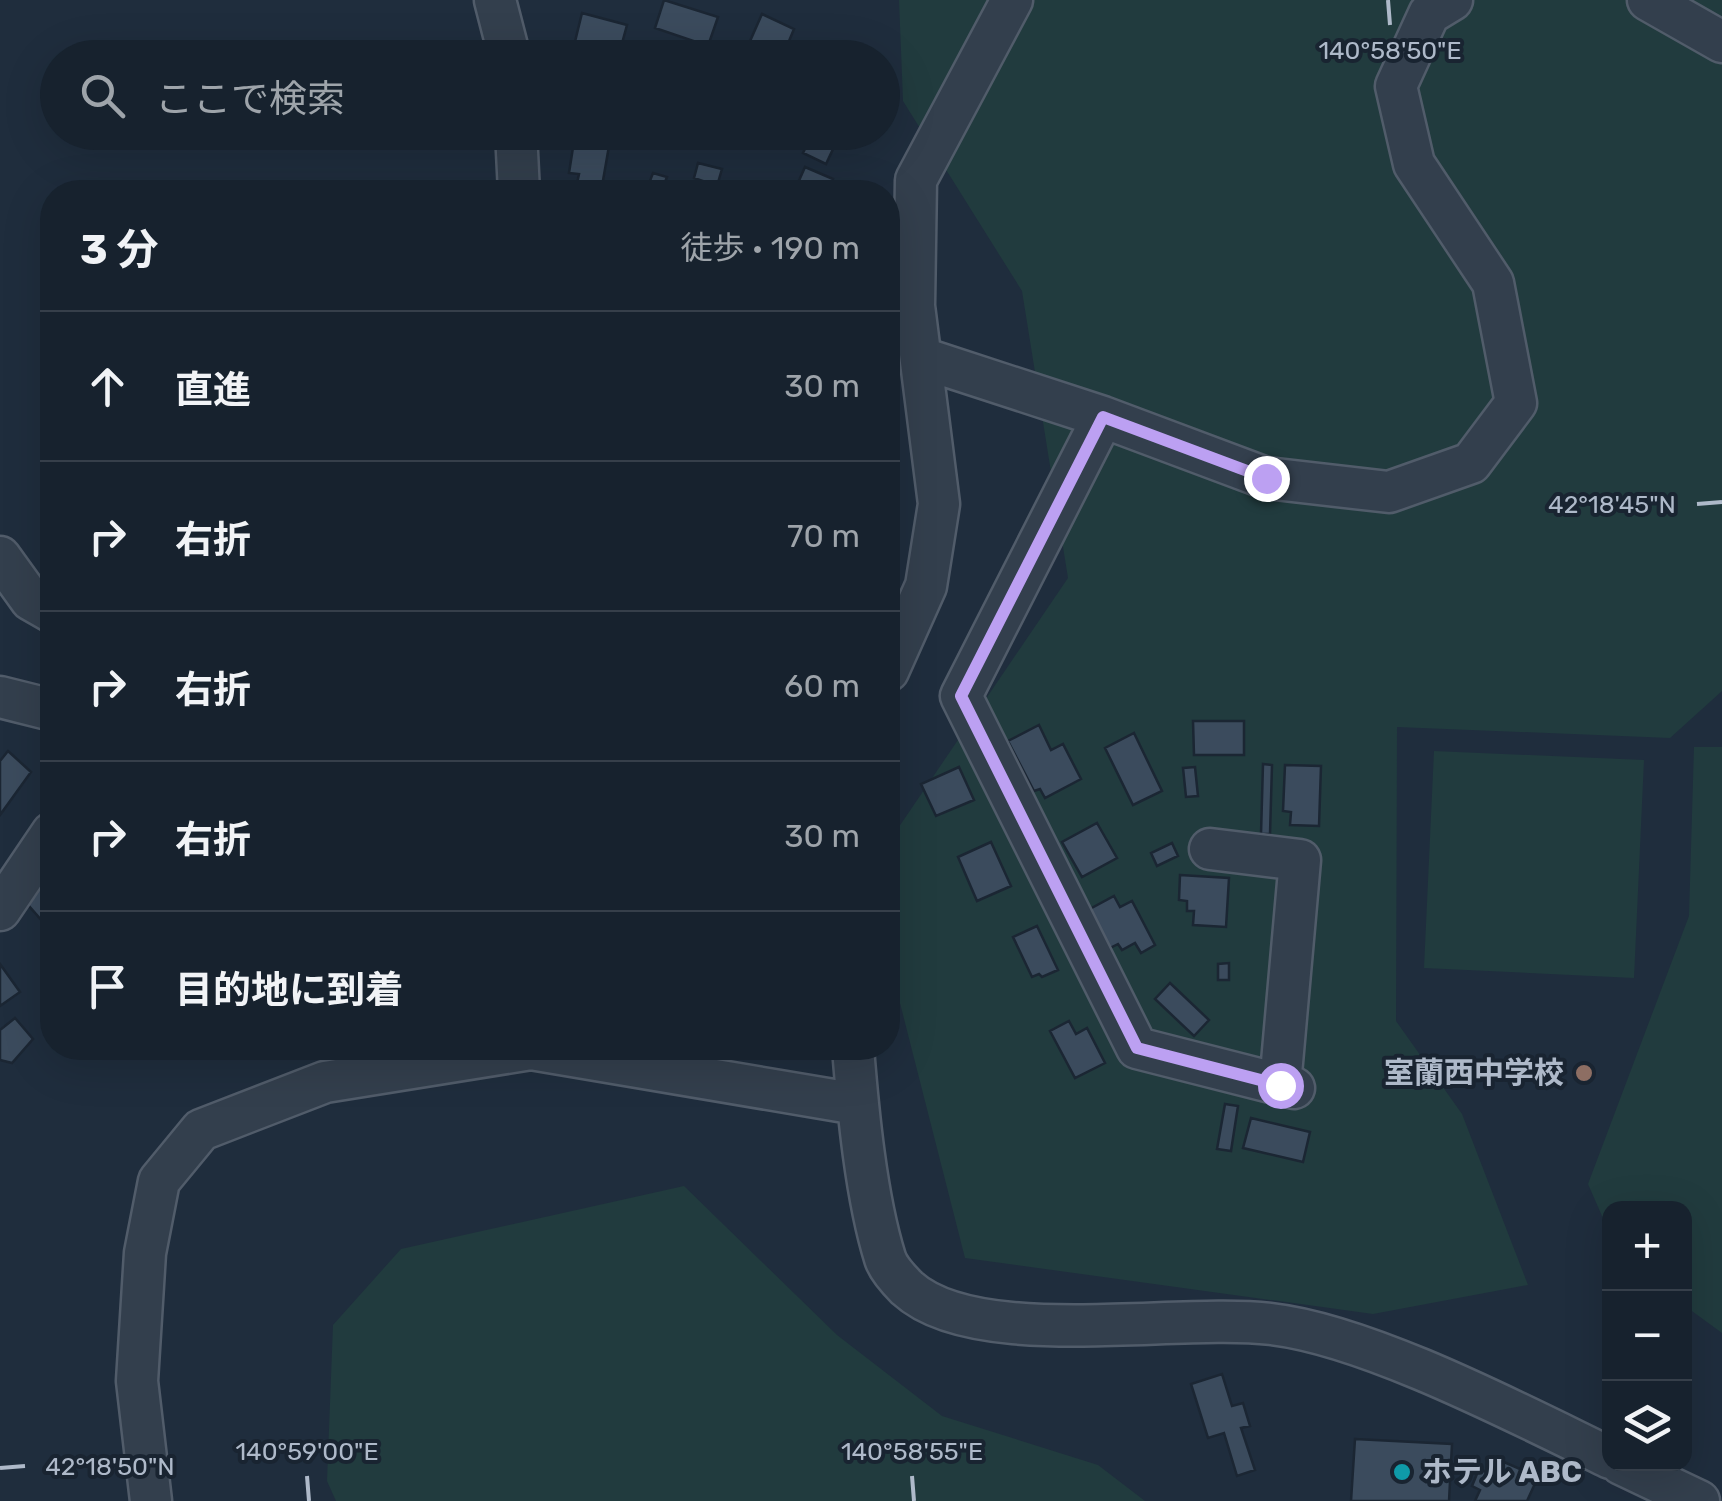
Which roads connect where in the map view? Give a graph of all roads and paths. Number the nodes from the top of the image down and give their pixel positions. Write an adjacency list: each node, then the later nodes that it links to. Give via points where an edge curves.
1 (494, 0): 5 (street)
2 (1012, 0): 9 (street, via 916,180 914,306)
3 (1452, 0): 10 (street, via 1429,14 1396,86 1414,164 1493,283 1516,403 1472,462 1389,492 1266,478)
4 (1648, 0): 6 (street)
5 (505, 40)
6 (1722, 42)
7 (517, 150): 8 (street)
8 (519, 180)
9 (922, 358): 10 (street); 13 (street, via 939,504 926,586)
10 (1103, 417): 16 (street, via 961,696 1137,1048 1287,1087 1300,860)
11 (0, 557): 12 (street)
12 (40, 605)
13 (900, 644)
14 (0, 697): 15 (street)
15 (40, 707)
16 (1210, 850)
17 (40, 851): 18 (street)
18 (0, 910)
19 (459, 1060): 25 (street, via 325,1082 201,1130 159,1181 144,1253 137,1381)
20 (602, 1060): 22 (street)
21 (855, 1060): 22 (street)
22 (858, 1104): 23 (street, via 886,1262 940,1310 996,1325 1274,1324 1358,1347)
23 (1602, 1454)
24 (1636, 1471): 26 (street)
25 (150, 1501)
26 (1699, 1501)

